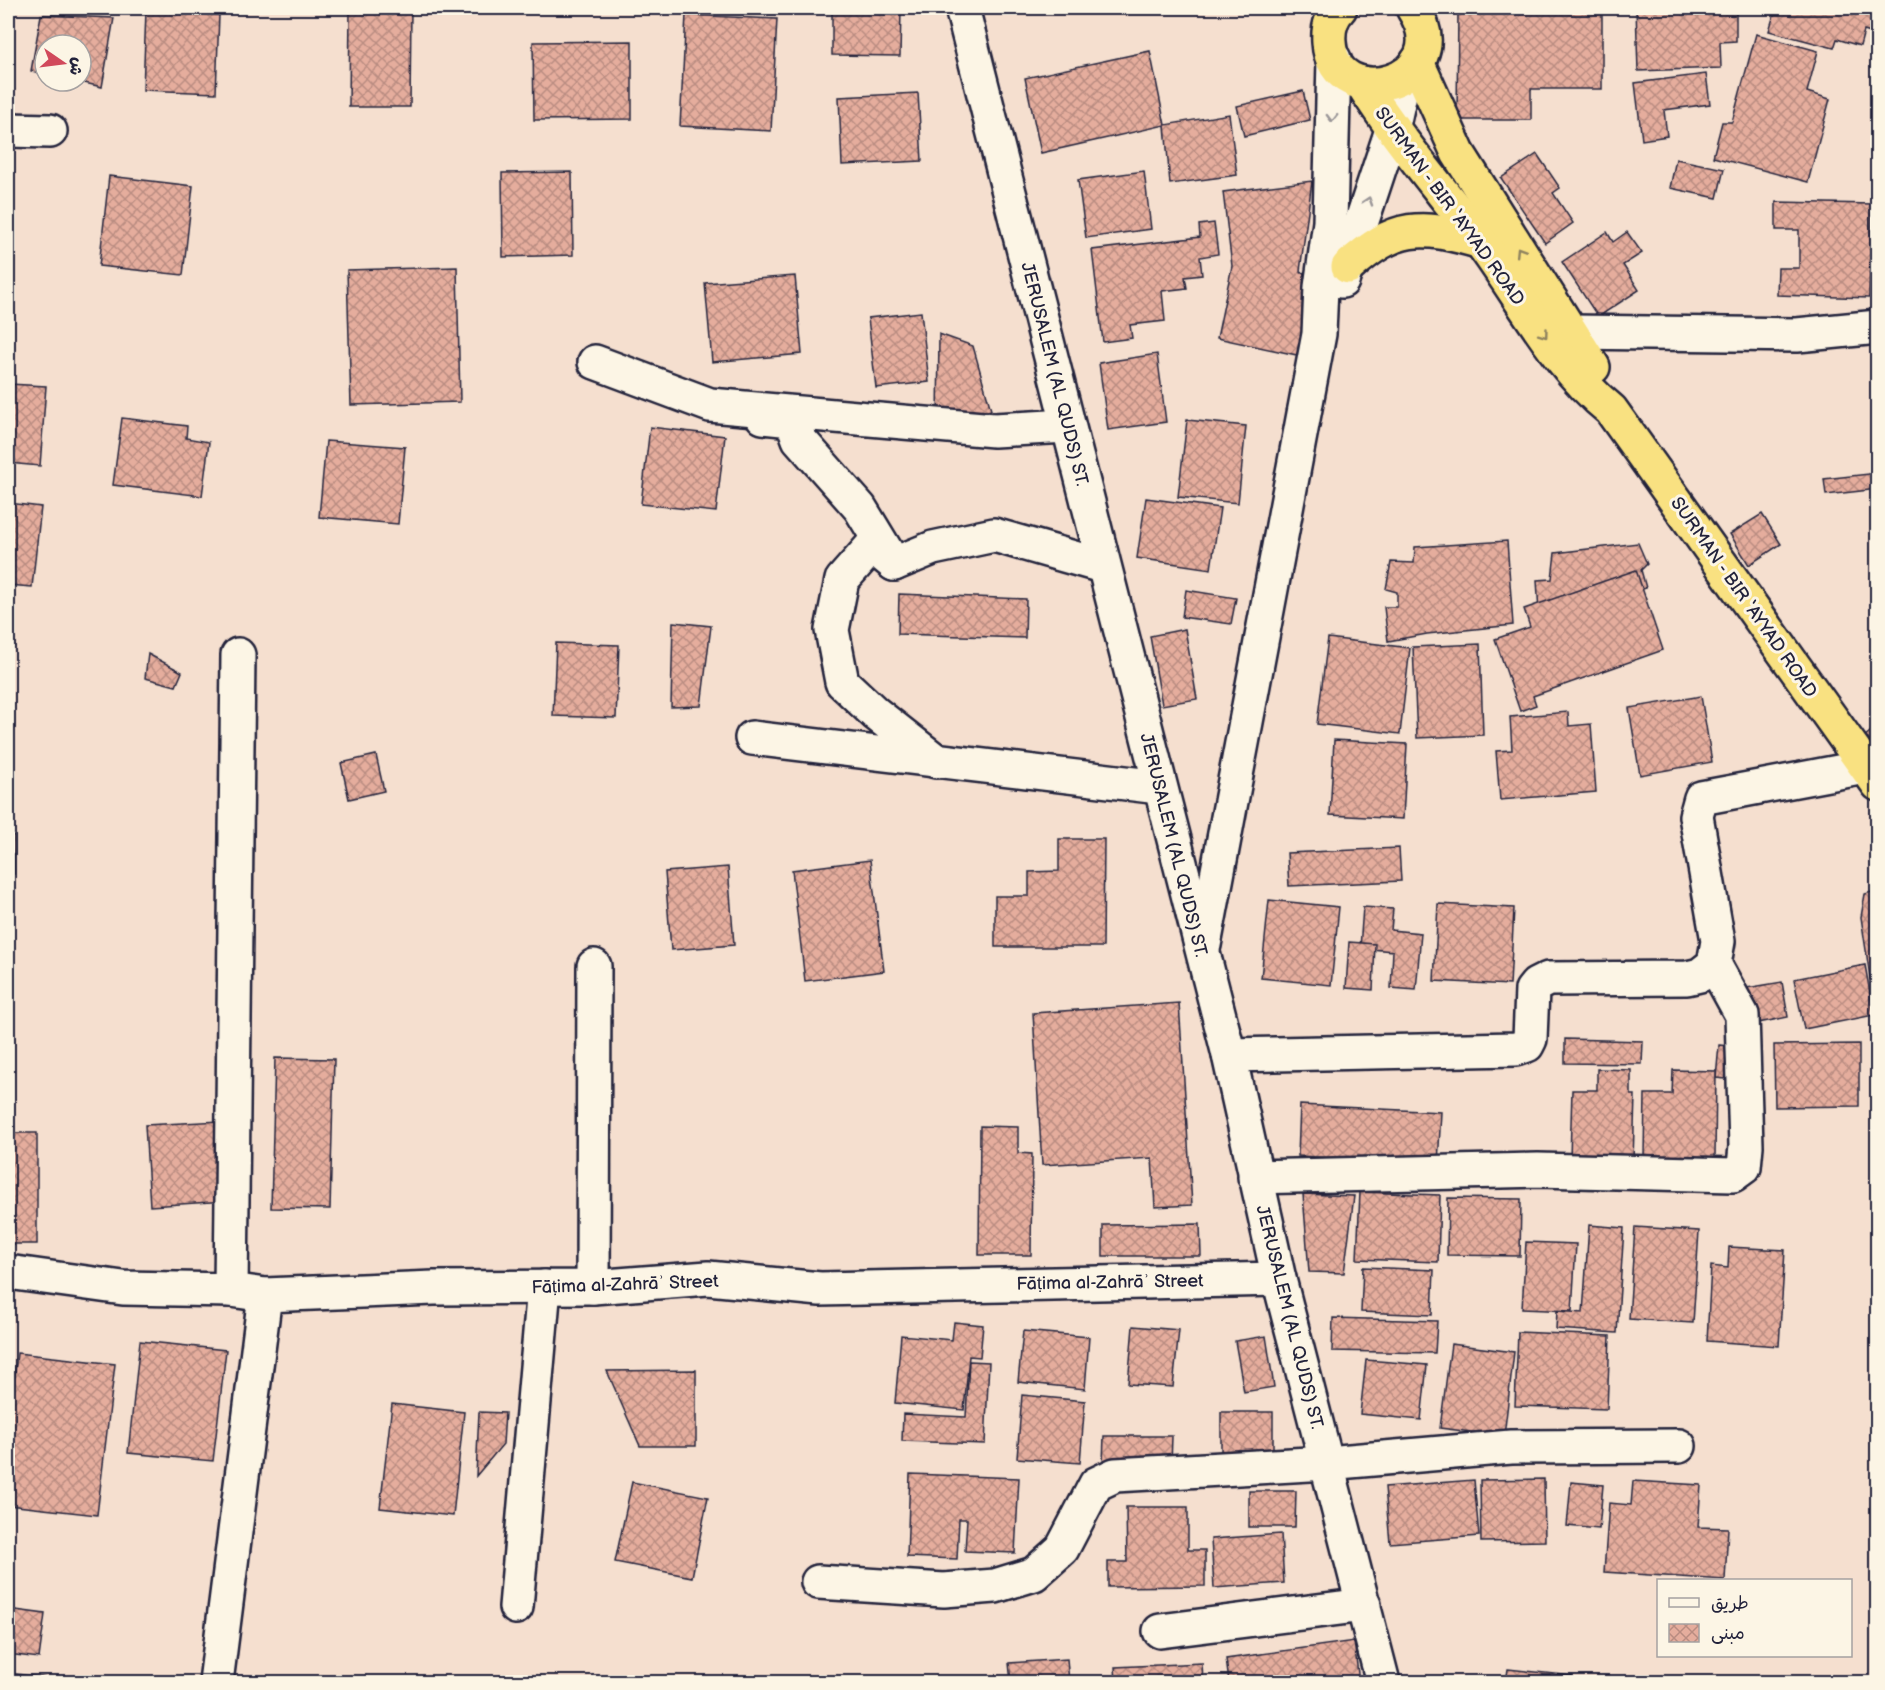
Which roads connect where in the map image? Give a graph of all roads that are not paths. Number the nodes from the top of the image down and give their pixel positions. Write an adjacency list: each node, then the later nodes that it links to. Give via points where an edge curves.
1 (962, 8): 19 (street, JERUSALEM (AL QUDS) ST.)
2 (1313, 8): 5 (highway)
3 (1340, 8): 5 (highway, via 1329,28)
4 (1413, 8): 6 (highway, via 1421,19 1424,34 1423,49)
5 (1331, 52): 7 (highway, via 1345,74); 15 (street, one-way to 15, via 1330,222)
6 (1411, 69): 7 (highway, via 1391,83); 9 (street); 14 (highway, SURMAN - BIR ‘AYYAD ROAD, one-way to 6, via 1458,153)
7 (1362, 83): 9 (highway, SURMAN - BIR ‘AYYAD ROAD)
8 (8, 130): 10 (street)
9 (1392, 130): 11 (highway, SURMAN - BIR ‘AYYAD ROAD); 12 (street, one-way to 9)
10 (50, 131)
11 (1480, 242): 12 (highway, via 1444,231 1394,235 1373,245); 18 (highway, SURMAN - BIR ‘AYYAD ROAD, one-way to 18, via 1545,337 1591,394)
12 (1348, 267): 15 (street)
13 (1878, 327): 14 (street, via 1797,335)
14 (1570, 332): 18 (highway, SURMAN - BIR ‘AYYAD ROAD, via 1602,383)
15 (1318, 334): 27 (street)
16 (595, 362): 17 (street)
17 (710, 405): 19 (street, via 994,430); 20 (street, via 792,420 799,439 860,508)
18 (1611, 410): 25 (highway, SURMAN - BIR ‘AYYAD ROAD)
19 (1068, 426): 21 (street, JERUSALEM (AL QUDS) ST.)
20 (894, 564): 21 (street, via 933,548 994,535); 24 (street, via 872,546 842,580 832,630 842,682)
21 (1102, 566): 26 (street, JERUSALEM (AL QUDS) ST.)
22 (238, 655): 36 (street)
23 (752, 738): 24 (street)
24 (937, 761): 26 (street)
25 (1871, 775): 28 (street, via 1701,798 1696,816 1718,941)
26 (1159, 787): 27 (street, JERUSALEM (AL QUDS) ST.)
27 (1202, 956): 30 (street, JERUSALEM (AL QUDS) ST.)
28 (1714, 964): 30 (street, via 1700,975 1687,978 1548,979 1536,984 1532,990 1530,1039 1522,1047); 31 (street, via 1742,1015 1746,1146 1744,1167 1733,1175 1539,1170)
29 (594, 966): 35 (street)
30 (1229, 1055): 31 (street, JERUSALEM (AL QUDS) ST.)
31 (1255, 1177): 33 (street, JERUSALEM (AL QUDS) ST.)
32 (8, 1272): 36 (street, Fāṭima al-Zahrāʾ Street, via 123,1288)
33 (1279, 1279): 35 (street, Fāṭima al-Zahrāʾ Street, via 820,1289 708,1278); 39 (street, JERUSALEM (AL QUDS) ST.)
34 (544, 1287): 35 (street, Fāṭima al-Zahrāʾ Street); 37 (street, Fāṭima al-Zahrāʾ Street); 42 (street)
35 (593, 1287)
36 (231, 1290): 37 (street, Fāṭima al-Zahrāʾ Street)
37 (265, 1294): 44 (street)
38 (1679, 1446): 39 (street, via 1511,1447)
39 (1327, 1463): 40 (street, via 1115,1475 1096,1484 1062,1549 1034,1574 995,1586 944,1590); 41 (street, JERUSALEM (AL QUDS) ST.)
40 (818, 1582)
41 (1364, 1605): 43 (street); 45 (street, JERUSALEM (AL QUDS) ST.)
42 (516, 1608)
43 (1160, 1631)
44 (216, 1683)
45 (1383, 1683)

